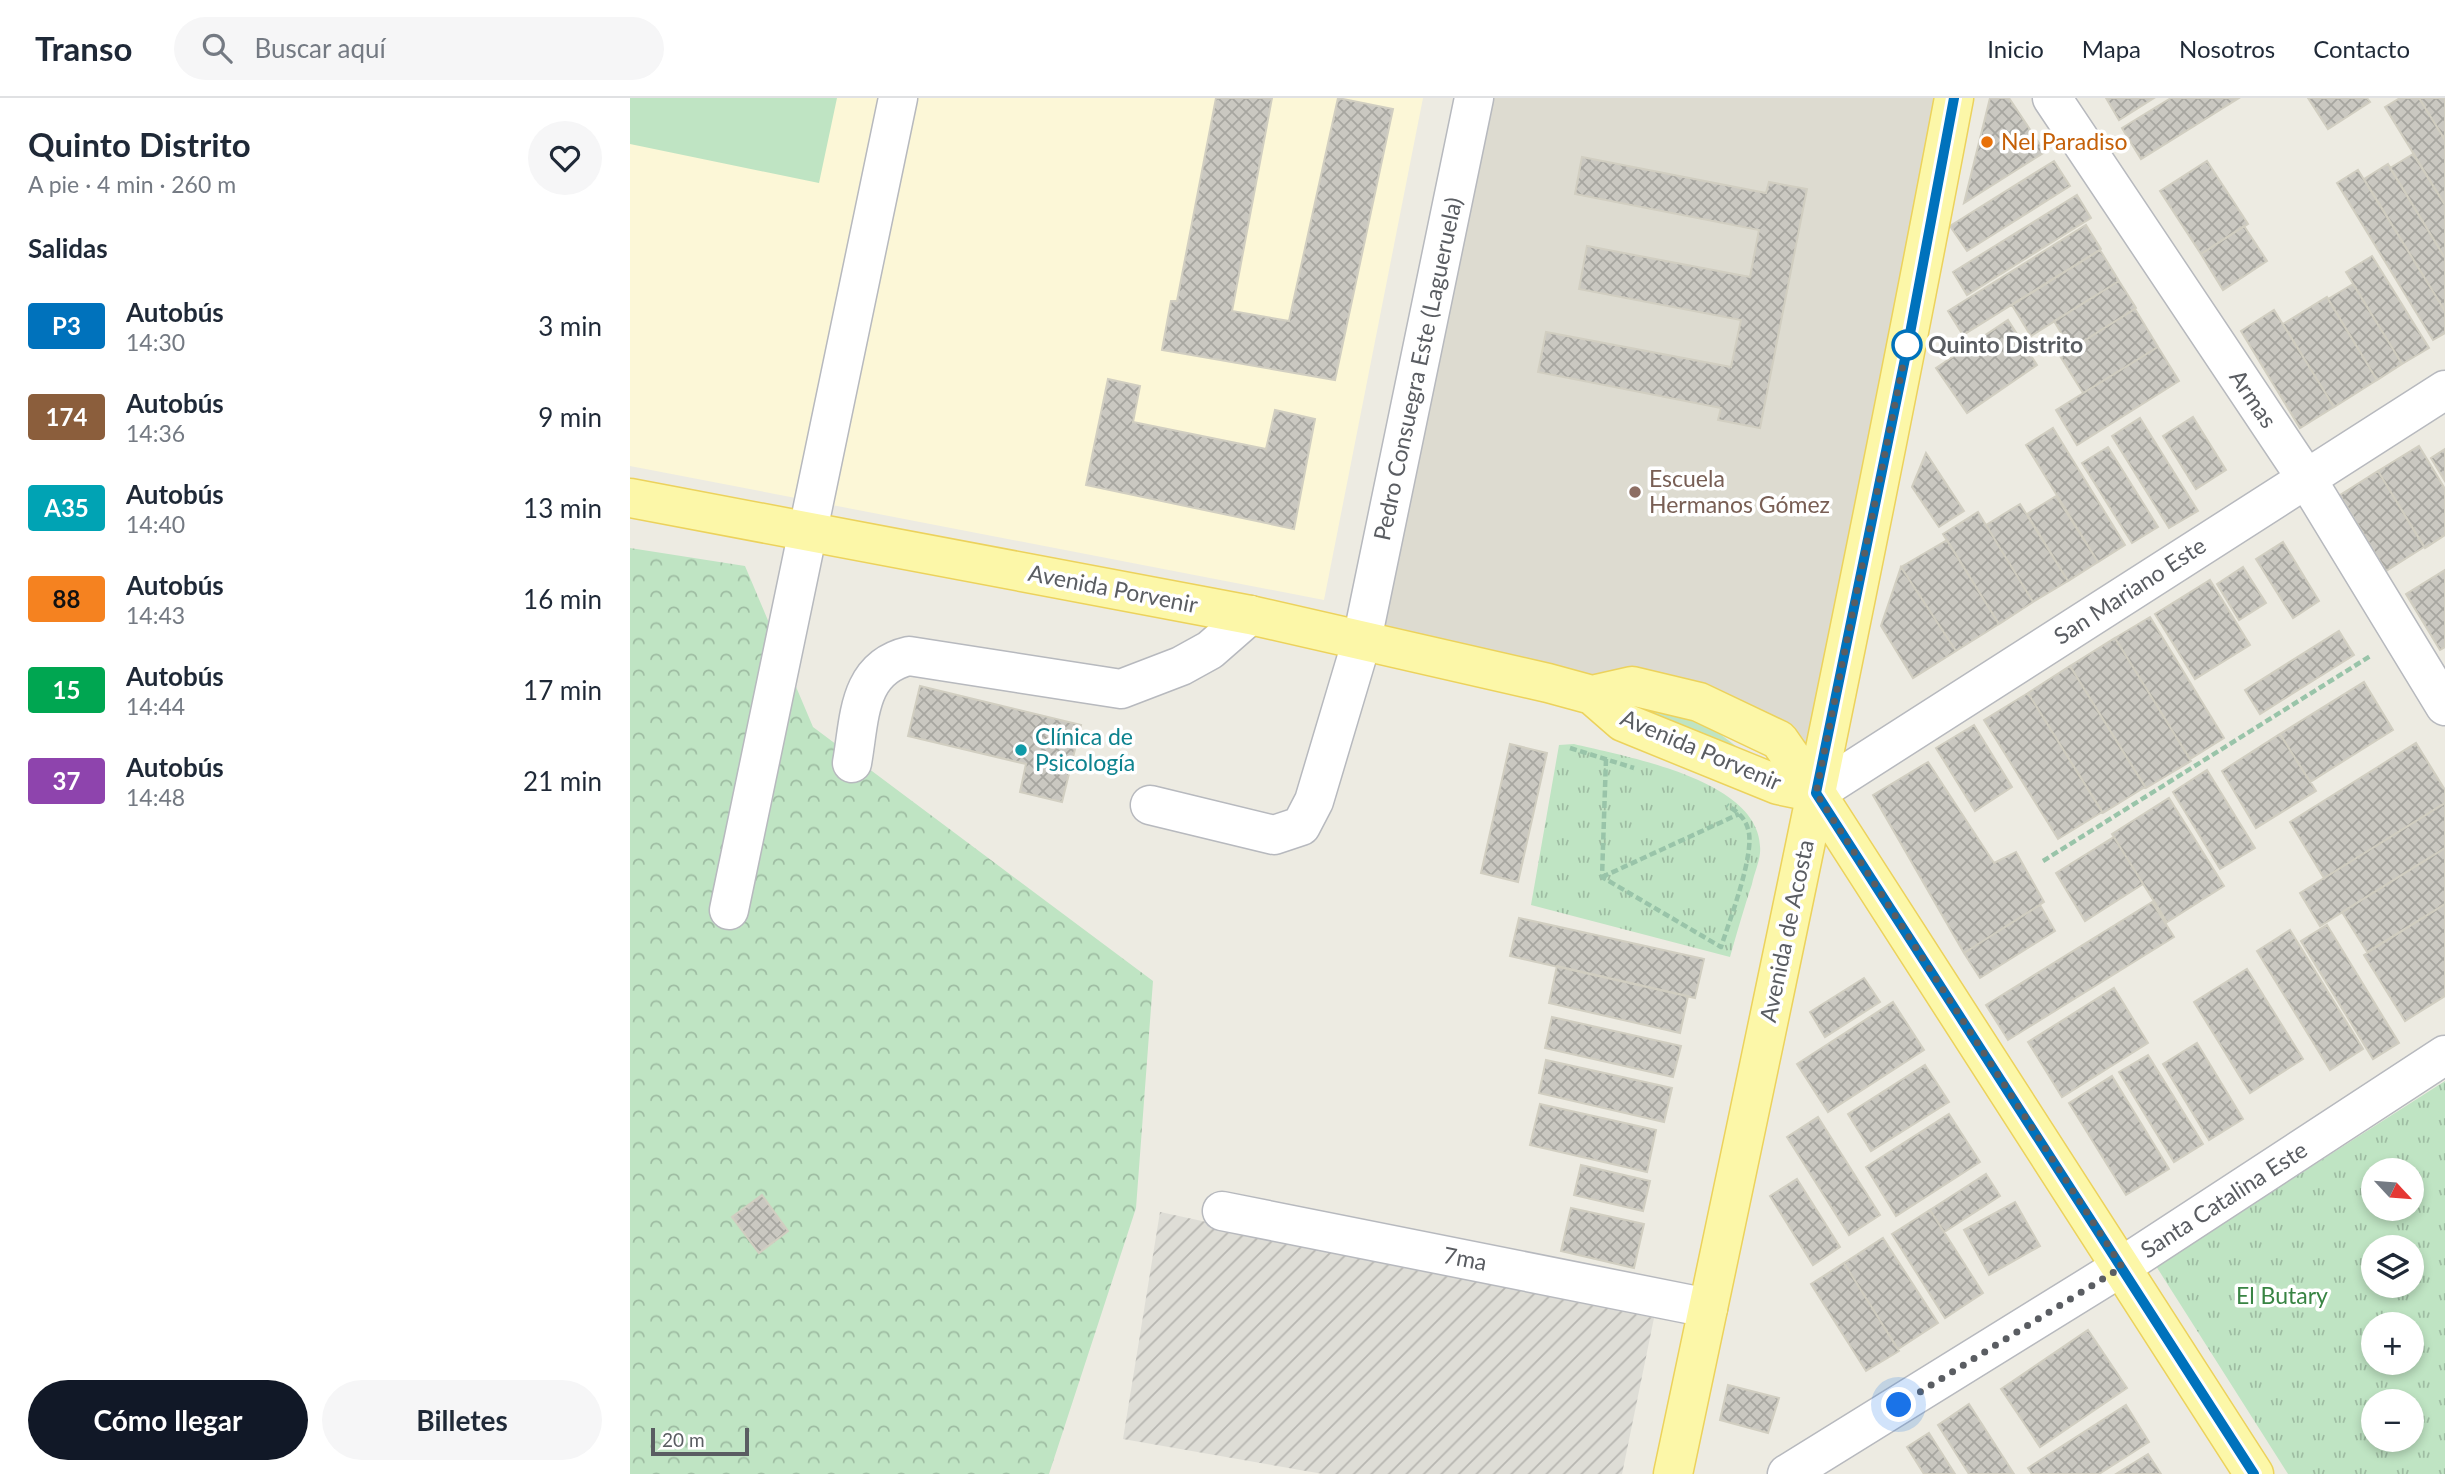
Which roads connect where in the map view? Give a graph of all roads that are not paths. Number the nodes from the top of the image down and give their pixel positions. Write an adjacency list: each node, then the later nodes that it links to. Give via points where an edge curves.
1 (898, 98): 8 (street)
2 (1474, 98): 10 (street, Pedro Consuegra Este (Lagueruela))
3 (1954, 98): 13 (main road, Avenida de Acosta)
4 (2052, 98): 6 (street, Armas)
5 (2445, 390): 6 (street, San Mariano Este)
6 (2305, 478): 11 (street, Armas); 13 (street, San Mariano Este)
7 (630, 498): 8 (main road, Avenida Porvenir)
8 (807, 532): 9 (main road, Avenida Porvenir); 15 (street)
9 (1250, 615): 10 (main road, Avenida Porvenir); 12 (street, via 1210,650 1121,690 909,656 895,660 881,668 865,691)
10 (1362, 640): 13 (main road, Avenida Porvenir, via 1592,695 1632,686 1699,702 1779,740); 14 (street, Pedro Consuegra Este (Lagueruela), via 1314,802 1301,826 1275,835)
11 (2445, 706)
12 (852, 763)
13 (1816, 793): 18 (main road, Avenida Porvenir); 19 (main road, Avenida de Acosta)
14 (1150, 804)
15 (729, 910)
16 (2445, 1055): 18 (street, Santa Catalina Este)
17 (1222, 1211): 19 (street, 7ma)
18 (2122, 1267): 21 (street, Santa Catalina Este); 22 (main road, Avenida Porvenir)
19 (1708, 1308): 20 (main road, Avenida de Acosta)
20 (1673, 1474)
21 (1787, 1474)
22 (2254, 1474)

